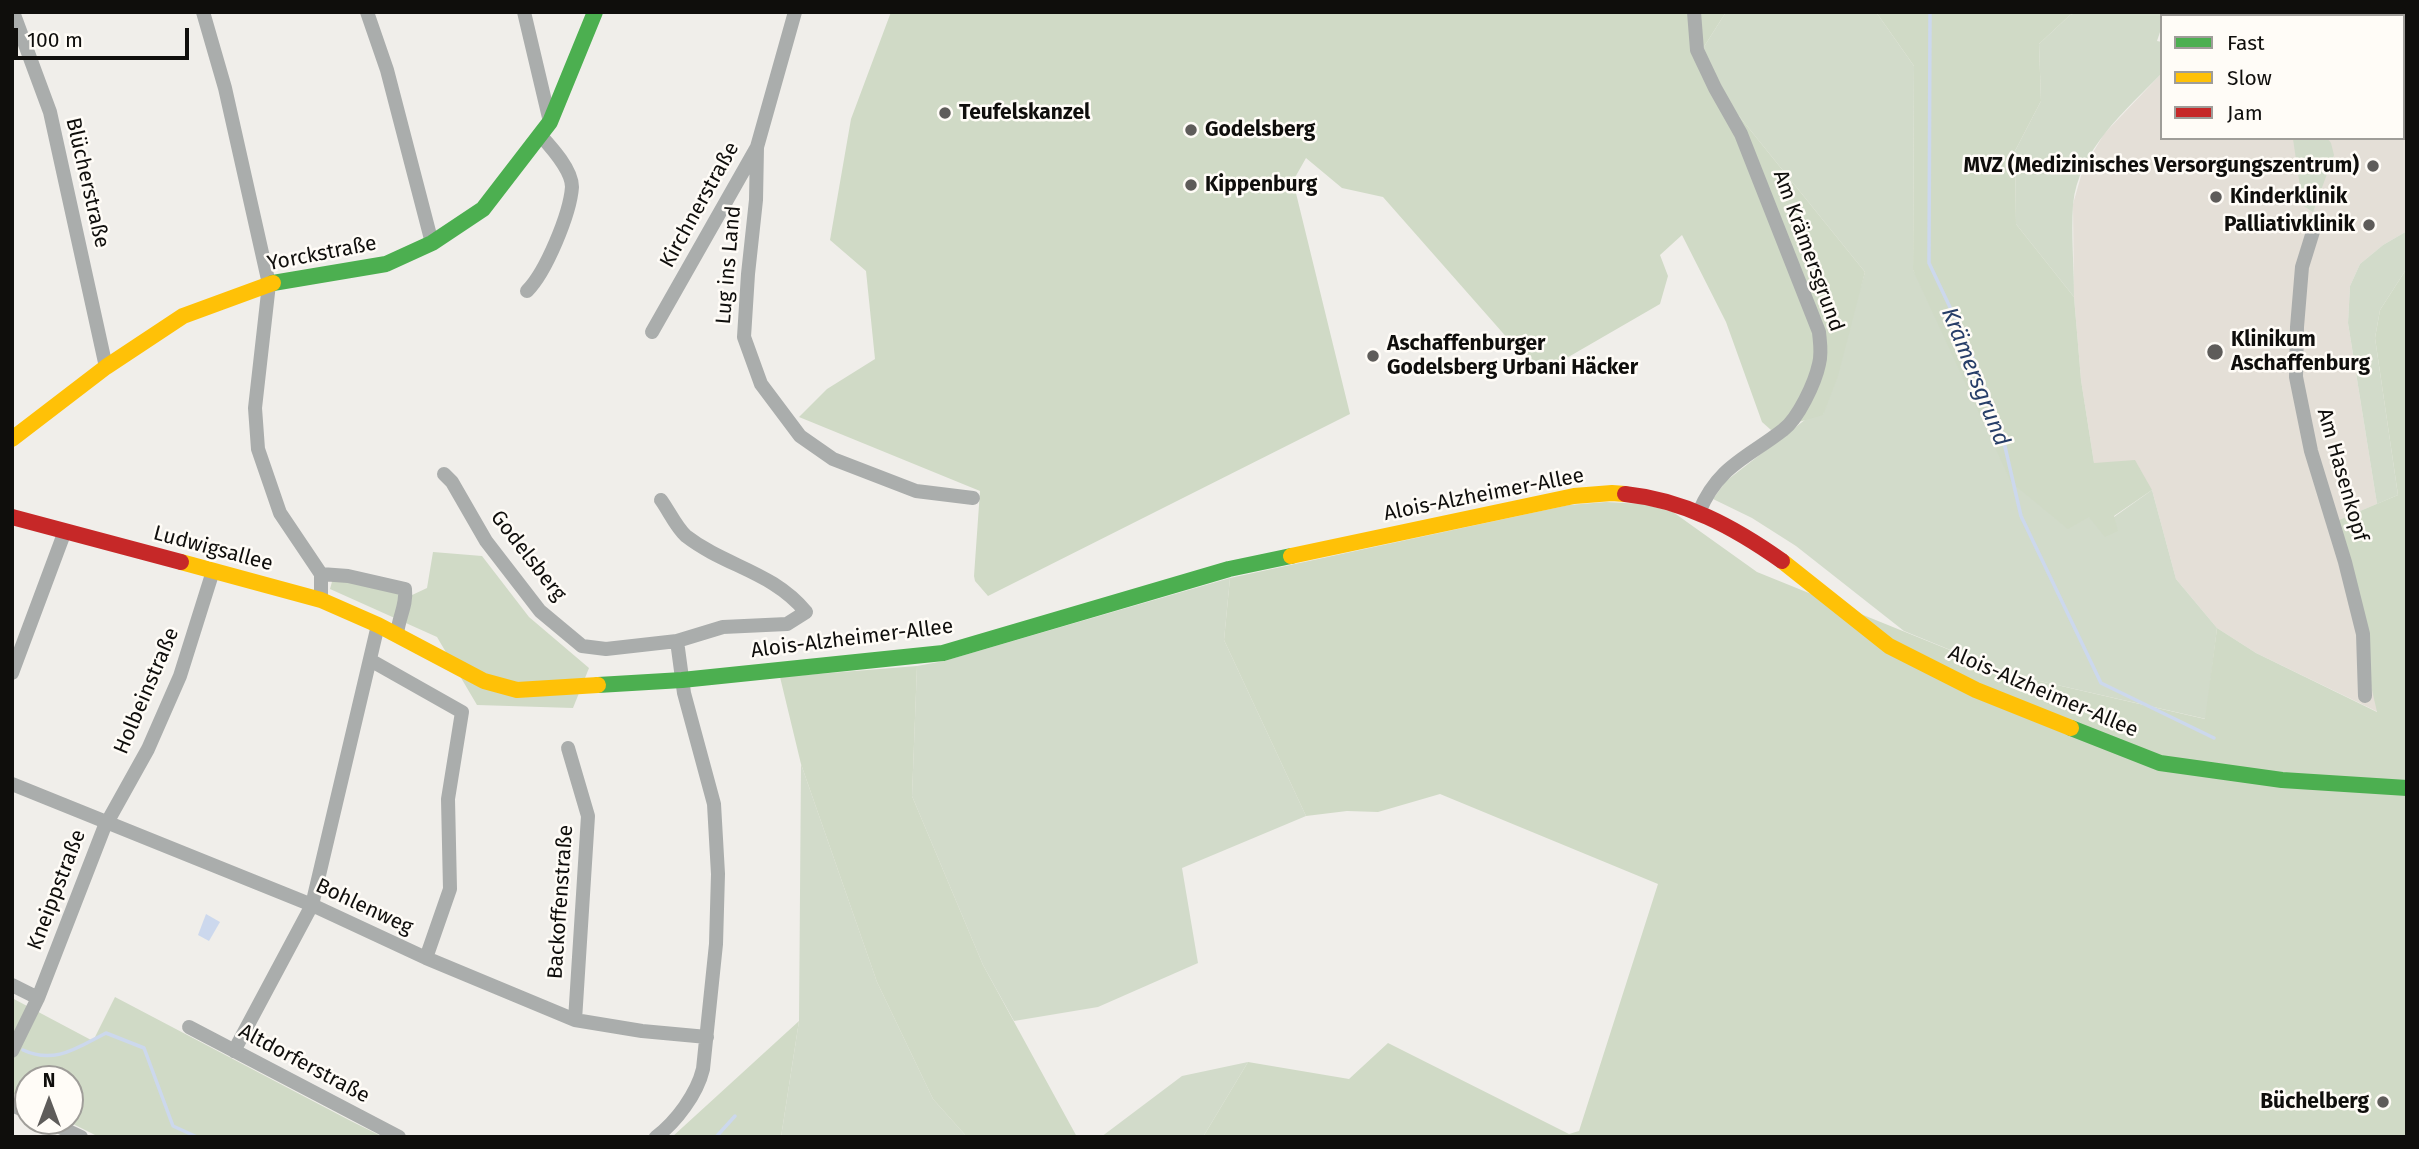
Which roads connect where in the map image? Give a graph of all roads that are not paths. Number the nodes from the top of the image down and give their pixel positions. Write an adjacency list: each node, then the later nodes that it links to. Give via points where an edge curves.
1 (13, 12): 16 (street, Blücherstraße, via 50,112)
2 (203, 12): 13 (street)
3 (367, 12): 12 (street, via 387,70)
4 (524, 12): 8 (street)
5 (595, 12): 8 (street, Yorckstraße)
6 (794, 12): 10 (street, Kirchnerstraße)
7 (1694, 12): 21 (street, Am Krämersgrund, via 1697,50 1741,134 1819,332 1821,350 1819,367 1794,419 1721,474)
8 (550, 122): 9 (street, Yorckstraße)
9 (541, 136): 12 (street, Yorckstraße, via 483,209); 14 (street, via 558,154 572,185 559,236)
10 (757, 146): 15 (street, Kirchnerstraße); 19 (street, Lug ins Land, via 744,337 761,384 800,436 833,459 916,491)
11 (2316, 222): 33 (street, Am Hasenkopf, via 2302,267 2296,377 2311,451 2363,634)
12 (432, 243): 13 (street, Yorckstraße, via 386,264)
13 (269, 284): 16 (street, Yorckstraße, via 183,316); 25 (street, via 255,408 258,449 280,513)
14 (527, 291)
15 (652, 332)
16 (106, 367): 17 (street, Yorckstraße)
17 (12, 439)
18 (444, 474): 29 (street, Godelsberg, via 486,541 540,611 582,646 606,649)
19 (973, 498)
20 (661, 499): 29 (street, Godelsberg, via 684,534 774,582 806,612 788,624 723,627)
21 (1699, 512): 32 (street, Alois-Alzheimer-Allee, via 1652,497 1574,496 1229,569 943,653); 36 (street, Alois-Alzheimer-Allee, via 1782,561 1889,646 2021,709 2160,763 2282,780)
22 (12, 517): 23 (street, Ludwigsallee)
23 (65, 531): 24 (street, Ludwigsallee); 31 (street)
24 (213, 572): 26 (street, Ludwigsallee); 37 (street, Holbeinstraße, via 180,676 148,748)
25 (321, 574): 26 (street); 28 (street, via 405,589 407,603)
26 (321, 600): 27 (street, Ludwigsallee)
27 (378, 625): 28 (street, Ludwigsallee); 30 (street)
28 (397, 635): 32 (street, Ludwigsallee, via 484,681 517,690)
29 (677, 641): 32 (street)
30 (370, 660): 38 (street); 39 (street, via 461,712 448,799 450,889)
31 (12, 673)
32 (682, 680): 44 (street, via 715,804 716,944)
33 (2365, 696)
34 (568, 748): 42 (street, Backoffenstraße, via 588,816)
35 (12, 784): 37 (street, Bohlenweg)
36 (2407, 788)
37 (107, 822): 38 (street, Bohlenweg); 41 (street, Kneippstraße)
38 (312, 905): 39 (street, Bohlenweg); 46 (street)
39 (426, 958): 42 (street, Bohlenweg)
40 (12, 985): 41 (street)
41 (38, 998): 45 (street, Kneippstraße)
42 (575, 1020): 44 (street, Bohlenweg)
43 (189, 1027): 46 (street, Altdorferstraße)
44 (707, 1037): 48 (street, via 699,1084)
45 (12, 1051)
46 (234, 1051): 47 (street, Altdorferstraße)
47 (399, 1137)
48 (656, 1137)

